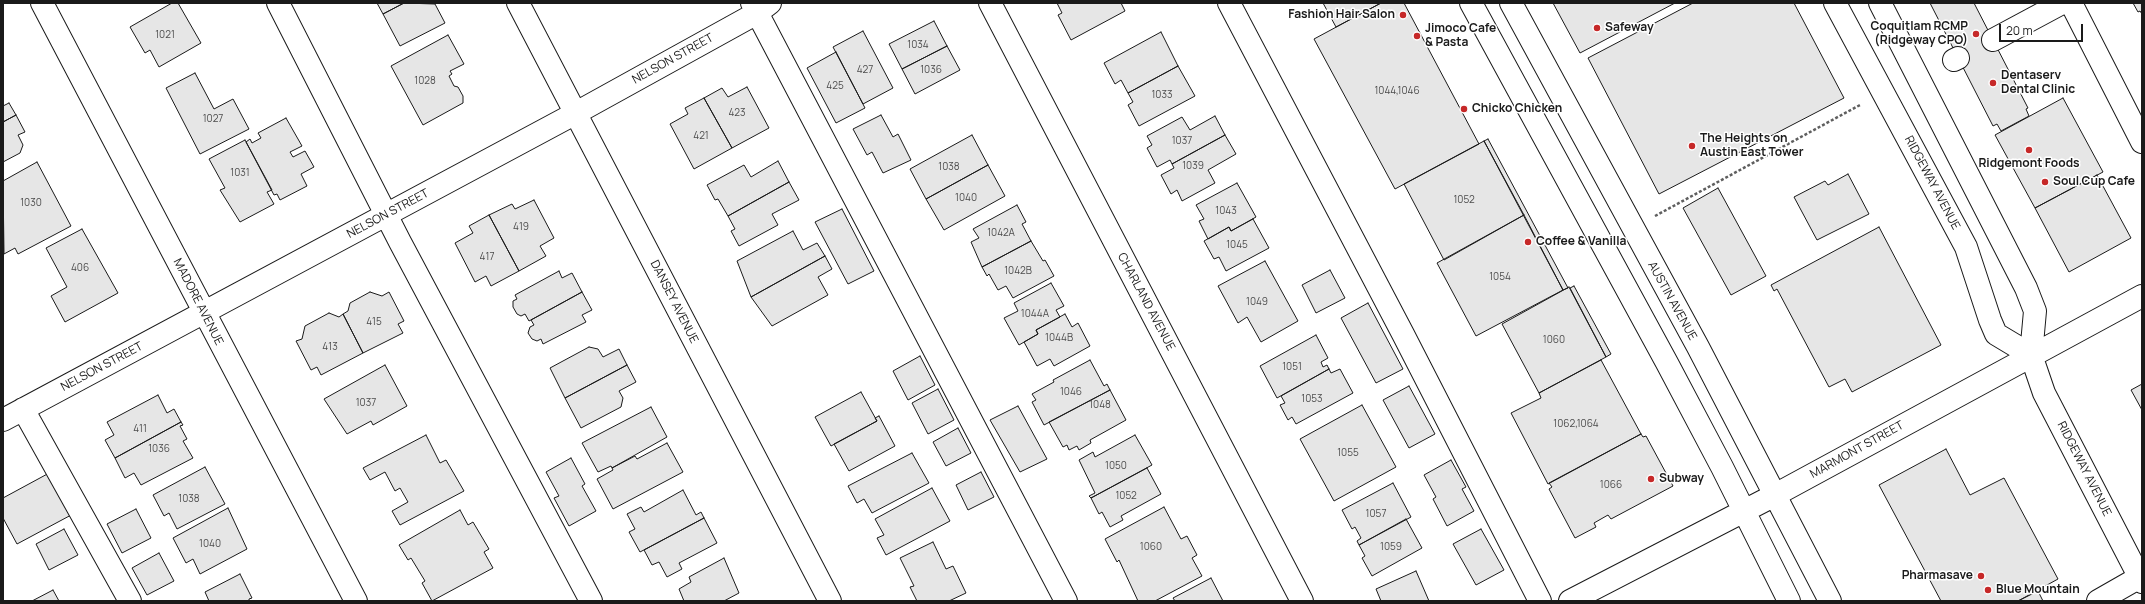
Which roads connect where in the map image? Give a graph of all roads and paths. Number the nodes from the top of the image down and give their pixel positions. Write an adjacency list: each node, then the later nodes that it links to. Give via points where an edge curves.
1 (42, 3): 20 (street, MADORE AVENUE)
2 (278, 3): 17 (street)
3 (518, 3): 15 (street, DANSEY AVENUE)
4 (990, 3): 32 (street, CHARLAND AVENUE)
5 (1229, 3): 33 (street, via 1411,348)
6 (1471, 3): 25 (street, via 1667,363)
7 (1511, 3): 24 (street, AUSTIN AVENUE, via 1698,347)
8 (1835, 3): 14 (street, RIDGEWAY AVENUE)
9 (1880, 3): 21 (street, RIDGEWAY AVENUE, via 2026,288 2035,312)
10 (2062, 3): 13 (street)
11 (2071, 3): 16 (street)
12 (760, 6): 15 (street, NELSON STREET); 31 (street)
13 (1993, 40)
14 (1884, 93): 18 (path); 21 (street, RIDGEWAY AVENUE, via 1966,247 1996,334)
15 (576, 113): 17 (street, NELSON STREET); 30 (street, DANSEY AVENUE)
16 (2142, 142)
17 (387, 215): 20 (street, NELSON STREET); 29 (street)
18 (1653, 217)
19 (2142, 296): 21 (street, MARMONT STREET)
20 (204, 312): 22 (street, NELSON STREET); 28 (street, MADORE AVENUE)
21 (2031, 355): 24 (street, MARMONT STREET); 26 (street, RIDGEWAY AVENUE, via 2044,393)
22 (24, 409): 23 (street, NELSON STREET); 27 (street)
23 (3, 420)
24 (1775, 495): 25 (street, MARMONT STREET); 36 (street, AUSTIN AVENUE)
25 (1744, 511): 34 (street, MARMONT STREET); 35 (street)
26 (2141, 580): 37 (street)
27 (130, 601)
28 (356, 601)
29 (591, 601)
30 (830, 601)
31 (1066, 601)
32 (1302, 601)
33 (1540, 601)
34 (1570, 601)
35 (1789, 601)
36 (1830, 601)
37 (2098, 601)

